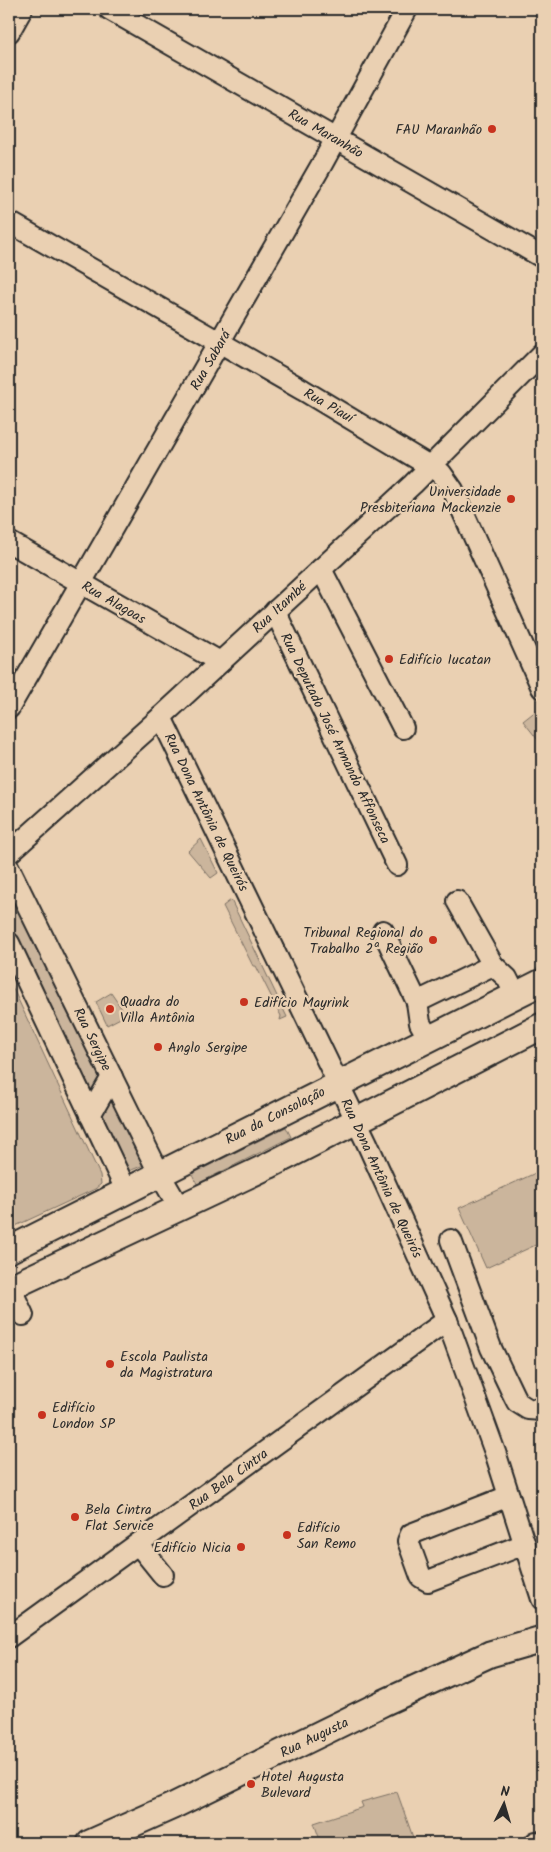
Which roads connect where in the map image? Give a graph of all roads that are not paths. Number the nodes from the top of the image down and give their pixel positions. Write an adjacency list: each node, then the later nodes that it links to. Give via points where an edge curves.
1 (22, 9): 4 (street)
2 (110, 9): 5 (street, Rua Maranhão)
3 (407, 9): 5 (street, Rua Sabará)
4 (9, 32)
5 (337, 138): 7 (street, Rua Maranhão); 8 (street, Rua Sabará)
6 (9, 222): 8 (street, Rua Piauí)
7 (542, 257)
8 (220, 342): 10 (street, Rua Piauí); 13 (street, Rua Sabará)
9 (542, 354): 10 (street, Rua Itambé)
10 (432, 466): 12 (street, Rua Itambé); 16 (street, Rua Piauí, via 453,490)
11 (9, 542): 13 (street, Rua Alagoas)
12 (321, 569): 14 (street, Rua Itambé); 19 (street)
13 (81, 584): 15 (street, Rua Alagoas); 17 (street, Rua Sabará)
14 (275, 611): 15 (street, Rua Itambé); 21 (street, Rua Deputado José Armando Affonseca)
15 (220, 662): 18 (street, Rua Itambé)
16 (542, 688)
17 (9, 708)
18 (161, 717): 20 (street, Rua Itambé); 33 (street, Rua Dona Antônia de Queirós)
19 (403, 728)
20 (9, 853)
21 (397, 865)
22 (9, 868): 32 (street, Rua Sergipe)
23 (458, 901): 26 (street)
24 (382, 931): 29 (street)
25 (9, 943): 34 (street)
26 (493, 965): 28 (street, via 507,978); 29 (street)
27 (542, 982): 28 (main road, Rua da Consolação)
28 (516, 996): 31 (main road, Rua da Consolação)
29 (417, 1002): 31 (street, via 420,1023)
30 (542, 1026): 35 (main road)
31 (429, 1039): 33 (main road, Rua da Consolação)
32 (112, 1077): 34 (street); 36 (street, Rua Sergipe)
33 (338, 1084): 35 (street, Rua Dona Antônia de Queirós); 36 (main road, Rua da Consolação)
34 (90, 1116): 37 (street)
35 (357, 1121): 38 (main road); 43 (street, Rua Dona Antônia de Queirós)
36 (159, 1173): 37 (main road, Rua da Consolação); 38 (street, Rua Sergipe)
37 (126, 1190): 40 (main road, Rua da Consolação)
38 (180, 1209): 41 (main road)
39 (451, 1240): 44 (street, via 491,1348 517,1402 528,1409)
40 (9, 1250)
41 (9, 1287): 42 (street)
42 (18, 1315)
43 (447, 1320): 45 (street, Rua Dona Antônia de Queirós); 46 (street, Rua Bela Cintra)
44 (542, 1410)
45 (509, 1496): 47 (street, Rua Dona Antônia de Queirós); 47 (street, via 411,1534 408,1541 421,1577 428,1581)
46 (138, 1544): 48 (street); 50 (street, Rua Bela Cintra)
47 (524, 1544): 49 (street, Rua Dona Antônia de Queirós)
48 (163, 1574)
49 (542, 1599)
50 (9, 1637)
51 (542, 1639): 52 (main road, Rua Augusta, via 481,1658)
52 (90, 1843)

